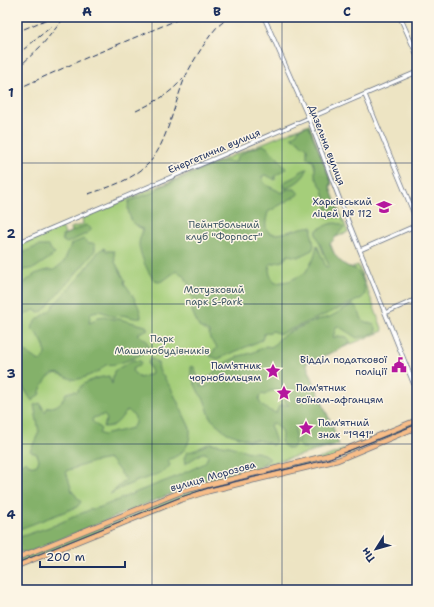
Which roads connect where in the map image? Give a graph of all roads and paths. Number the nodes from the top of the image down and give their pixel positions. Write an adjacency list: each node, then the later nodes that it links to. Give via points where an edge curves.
1 (264, 17): 6 (street, Дизельна вулиця)
2 (400, 17): 3 (street)
3 (417, 55)
4 (417, 72): 5 (street, Енергетична вулиця)
5 (365, 95): 6 (street, Енергетична вулиця); 7 (street)
6 (309, 119): 9 (street, Енергетична вулиця); 10 (street, Дизельна вулиця)
7 (417, 221)
8 (417, 225): 10 (street)
9 (17, 243)
10 (360, 250): 12 (street, Дизельна вулиця)
11 (417, 299): 12 (street)
12 (385, 313): 14 (street, Дизельна вулиця)
13 (416, 377): 14 (street)
14 (412, 379): 15 (street, Дизельна вулиця)
15 (417, 392)
16 (417, 420): 18 (main road, вулиця Морозова, via 330,455 183,491)
17 (417, 427): 19 (main road, вулиця Морозова, via 332,461 208,490)
18 (17, 558)
19 (17, 566)

